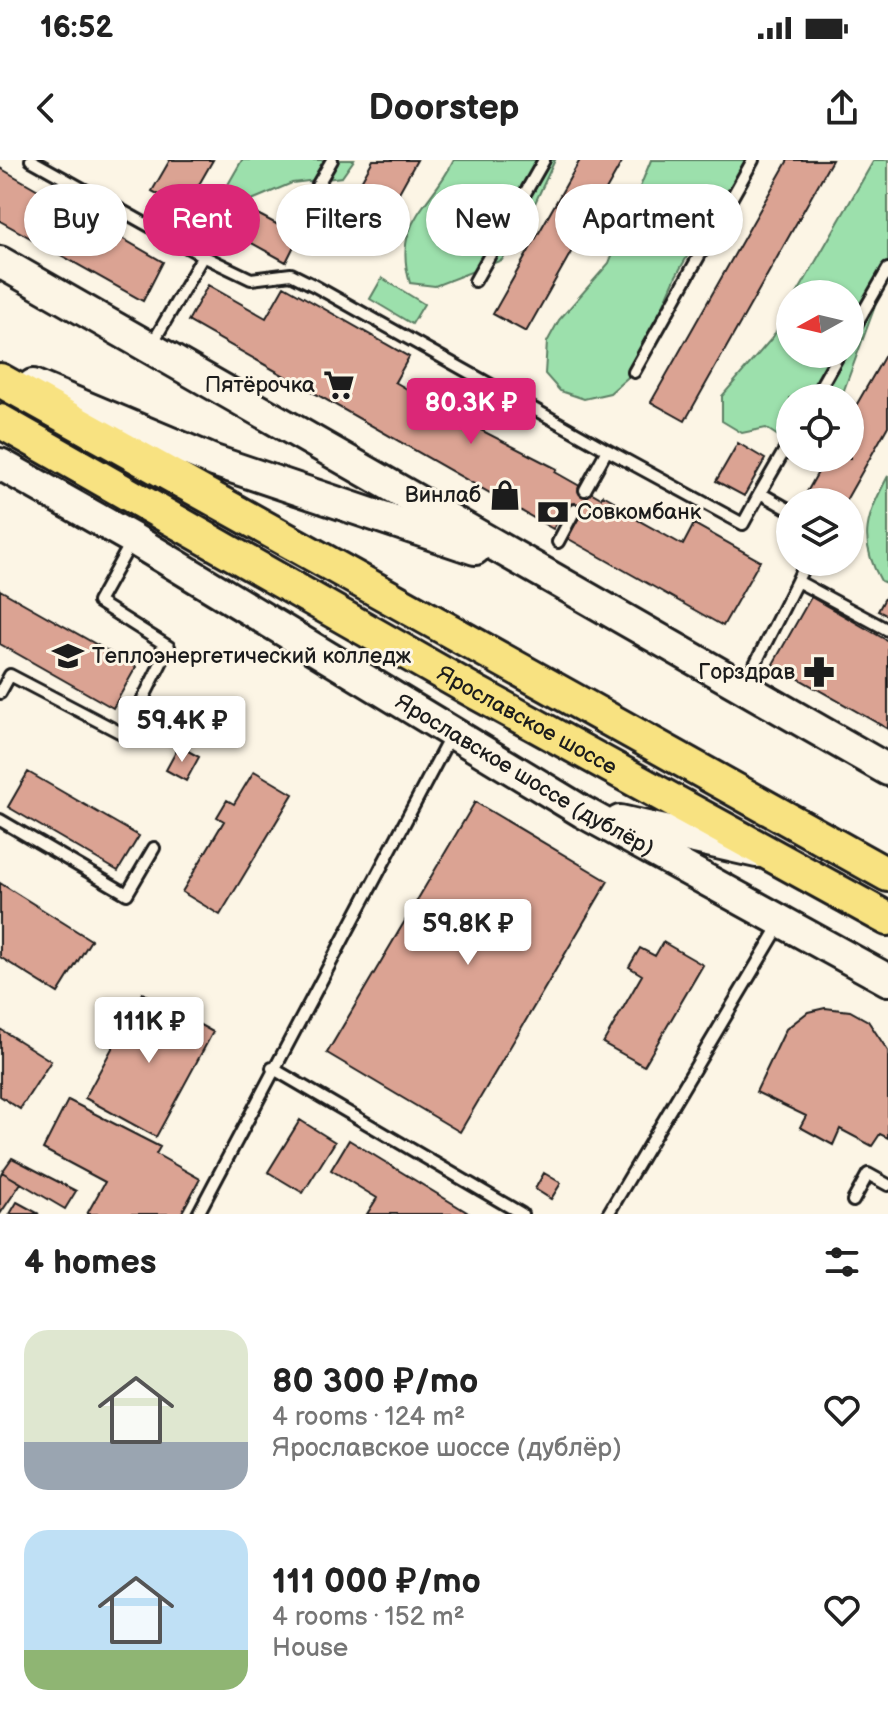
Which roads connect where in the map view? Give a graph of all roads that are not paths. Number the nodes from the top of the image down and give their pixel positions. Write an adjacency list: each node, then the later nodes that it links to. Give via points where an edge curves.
1 (31, 160): 6 (lane)
2 (332, 160): 5 (lane)
3 (544, 160): 10 (lane)
4 (753, 160): 14 (lane)
5 (318, 184)
6 (143, 223)
7 (203, 256): 12 (lane); 17 (lane, via 251,279 291,274)
8 (0, 262): 12 (street)
9 (888, 269): 11 (lane)
10 (475, 281)
11 (864, 311)
12 (149, 348): 26 (street)
13 (0, 371): 26 (street, via 214,461)
14 (634, 372)
15 (0, 380): 38 (main road, Ярославское шоссе)
16 (0, 421): 37 (main road, Ярославское шоссе)
17 (607, 450): 20 (lane); 21 (lane, via 743,524)
18 (0, 464): 24 (street, Ярославское шоссе (дублёр))
19 (776, 465): 21 (lane)
20 (585, 490)
21 (760, 493): 22 (lane)
22 (776, 502)
23 (575, 510): 25 (lane)
24 (133, 539): 31 (lane, via 98,602 169,647 125,735 10,675); 32 (street, Ярославское шоссе (дублёр))
25 (558, 542)
26 (541, 572): 30 (street)
27 (799, 576): 28 (lane)
28 (797, 581): 29 (lane); 30 (lane)
29 (888, 630)
30 (743, 689): 33 (street)
31 (0, 693)
32 (453, 730): 34 (street, Ярославское шоссе (дублёр)); 42 (lane)
33 (888, 770)
34 (583, 812): 37 (street); 40 (street, Ярославское шоссе (дублёр))
35 (0, 820): 36 (lane, via 127,894)
36 (154, 848)
37 (777, 857): 39 (main road, Ярославское шоссе)
38 (888, 875)
39 (888, 919)
40 (783, 920): 41 (street, Ярославское шоссе (дублёр)); 47 (lane)
41 (888, 980)
42 (272, 1068): 45 (lane); 46 (lane)
43 (888, 1185): 44 (lane, via 868,1174)
44 (853, 1201)
45 (198, 1214)
46 (522, 1214)
47 (608, 1214)

